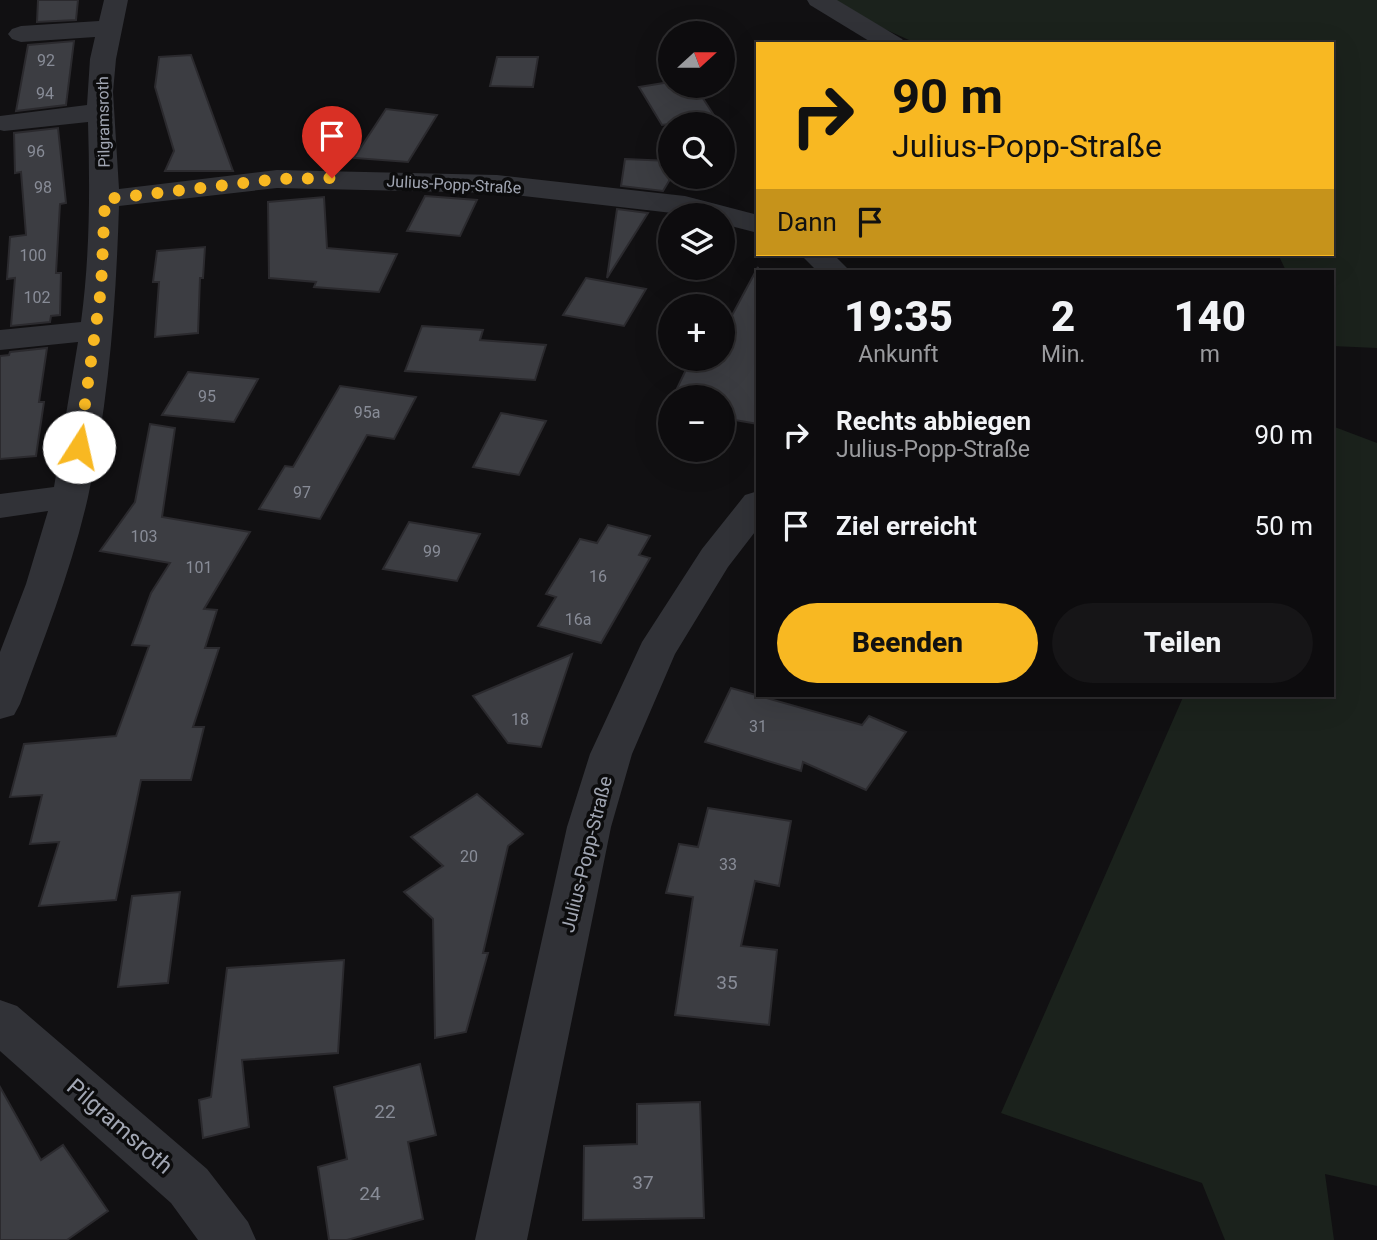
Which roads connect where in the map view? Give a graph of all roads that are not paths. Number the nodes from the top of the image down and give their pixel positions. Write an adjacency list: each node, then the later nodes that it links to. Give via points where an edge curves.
1 (819, 0): 4 (street)
2 (113, 14): 3 (street); 5 (street, Pilgramsroth, via 103,59)
3 (20, 34)
4 (890, 42)
5 (100, 113): 6 (street); 7 (street, Pilgramsroth)
6 (4, 123)
7 (105, 199): 8 (street, Julius-Popp-Straße, via 277,179 497,184 685,205); 11 (street, Pilgramsroth)
8 (756, 223)
9 (817, 256): 10 (street)
10 (834, 270)
11 (96, 330): 12 (street); 13 (street, Pilgramsroth)
12 (0, 340)
13 (70, 496): 14 (street); 16 (street, Pilgramsroth, via 45,584)
14 (0, 506)
15 (756, 506): 19 (street, Julius-Popp-Straße, via 715,558 656,652 611,754 589,827)
16 (0, 704)
17 (0, 1021): 18 (street, Pilgramsroth, via 189,1186)
18 (230, 1240)
19 (501, 1240)

